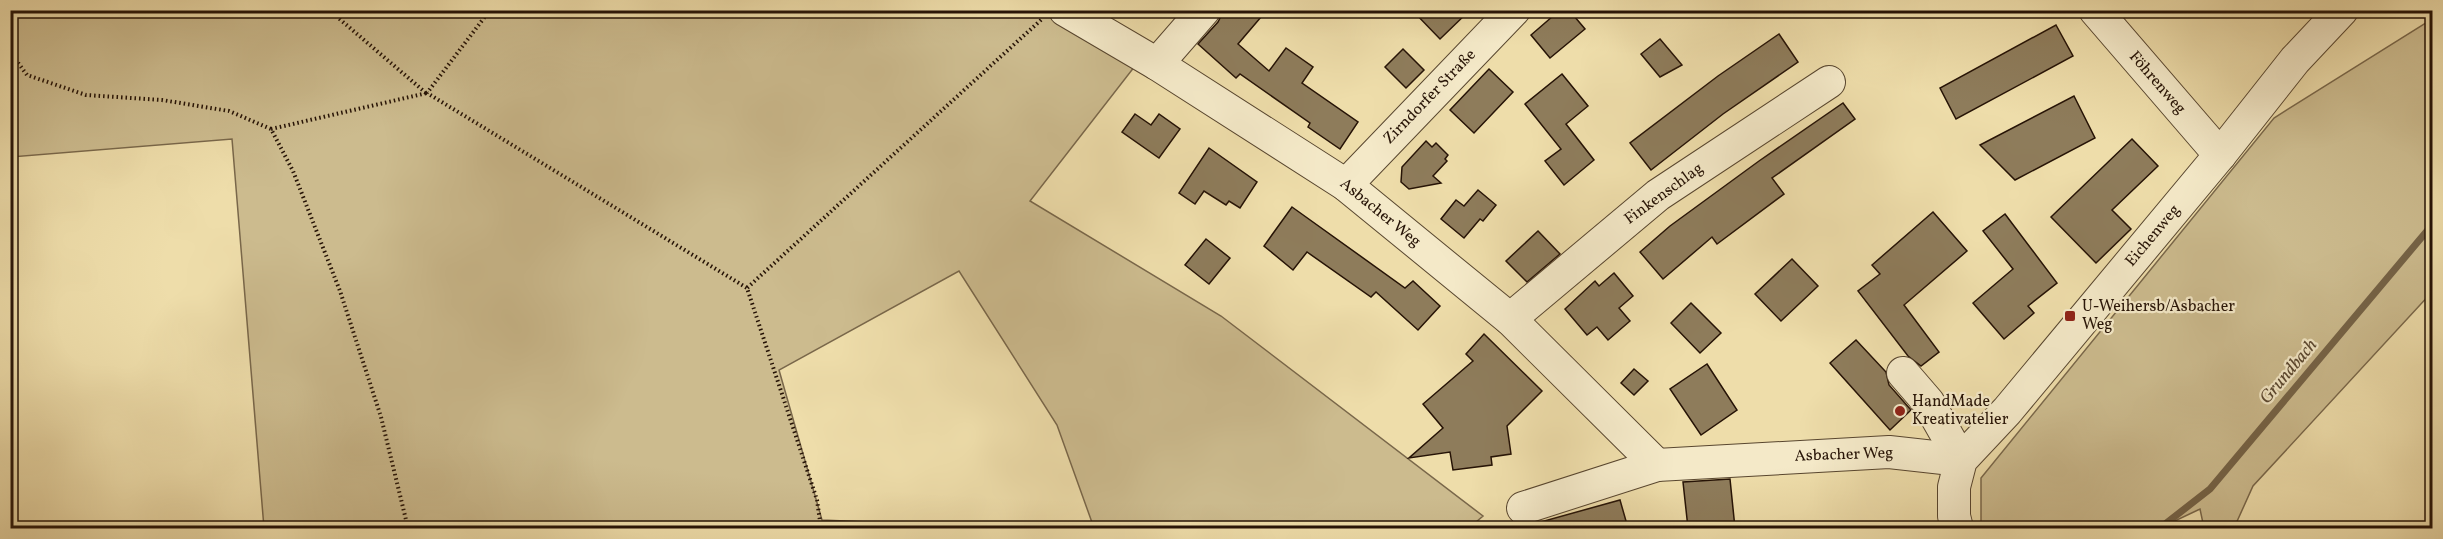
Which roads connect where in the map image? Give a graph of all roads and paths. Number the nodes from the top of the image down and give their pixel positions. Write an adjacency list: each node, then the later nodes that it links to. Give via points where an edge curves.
1 (329, 10): 11 (path)
2 (490, 10): 11 (path)
3 (1204, 10): 9 (street)
4 (1514, 10): 14 (street, Zirndorfer Straße)
5 (2095, 10): 13 (street, Föhrenweg)
6 (2342, 10): 13 (street, Eichenweg, via 2295,60)
7 (1054, 14): 9 (street, Asbacher Weg); 15 (path)
8 (10, 52): 12 (path, via 27,75 86,95 162,100 229,111)
9 (1157, 63): 14 (street, Asbacher Weg)
10 (1829, 82): 16 (street, Finkenschlag, via 1658,195)
11 (427, 93): 12 (path); 15 (path)
12 (271, 129): 21 (path, via 293,171 340,291 381,417)
13 (2220, 155): 18 (street, Eichenweg, via 2007,411)
14 (1346, 185): 16 (street, Asbacher Weg)
15 (747, 288): 24 (path, via 817,500)
16 (1510, 319): 19 (street, Asbacher Weg)
17 (1903, 373): 18 (street, via 1928,402)
18 (1961, 460): 19 (street, Asbacher Weg, via 1889,452); 25 (street, via 1954,487)
19 (1658, 465): 20 (street, Asbacher Weg)
20 (1523, 508)
21 (408, 528)
22 (621, 528): 23 (path, via 711,524)
23 (773, 528)
24 (821, 528)
25 (1958, 528)

